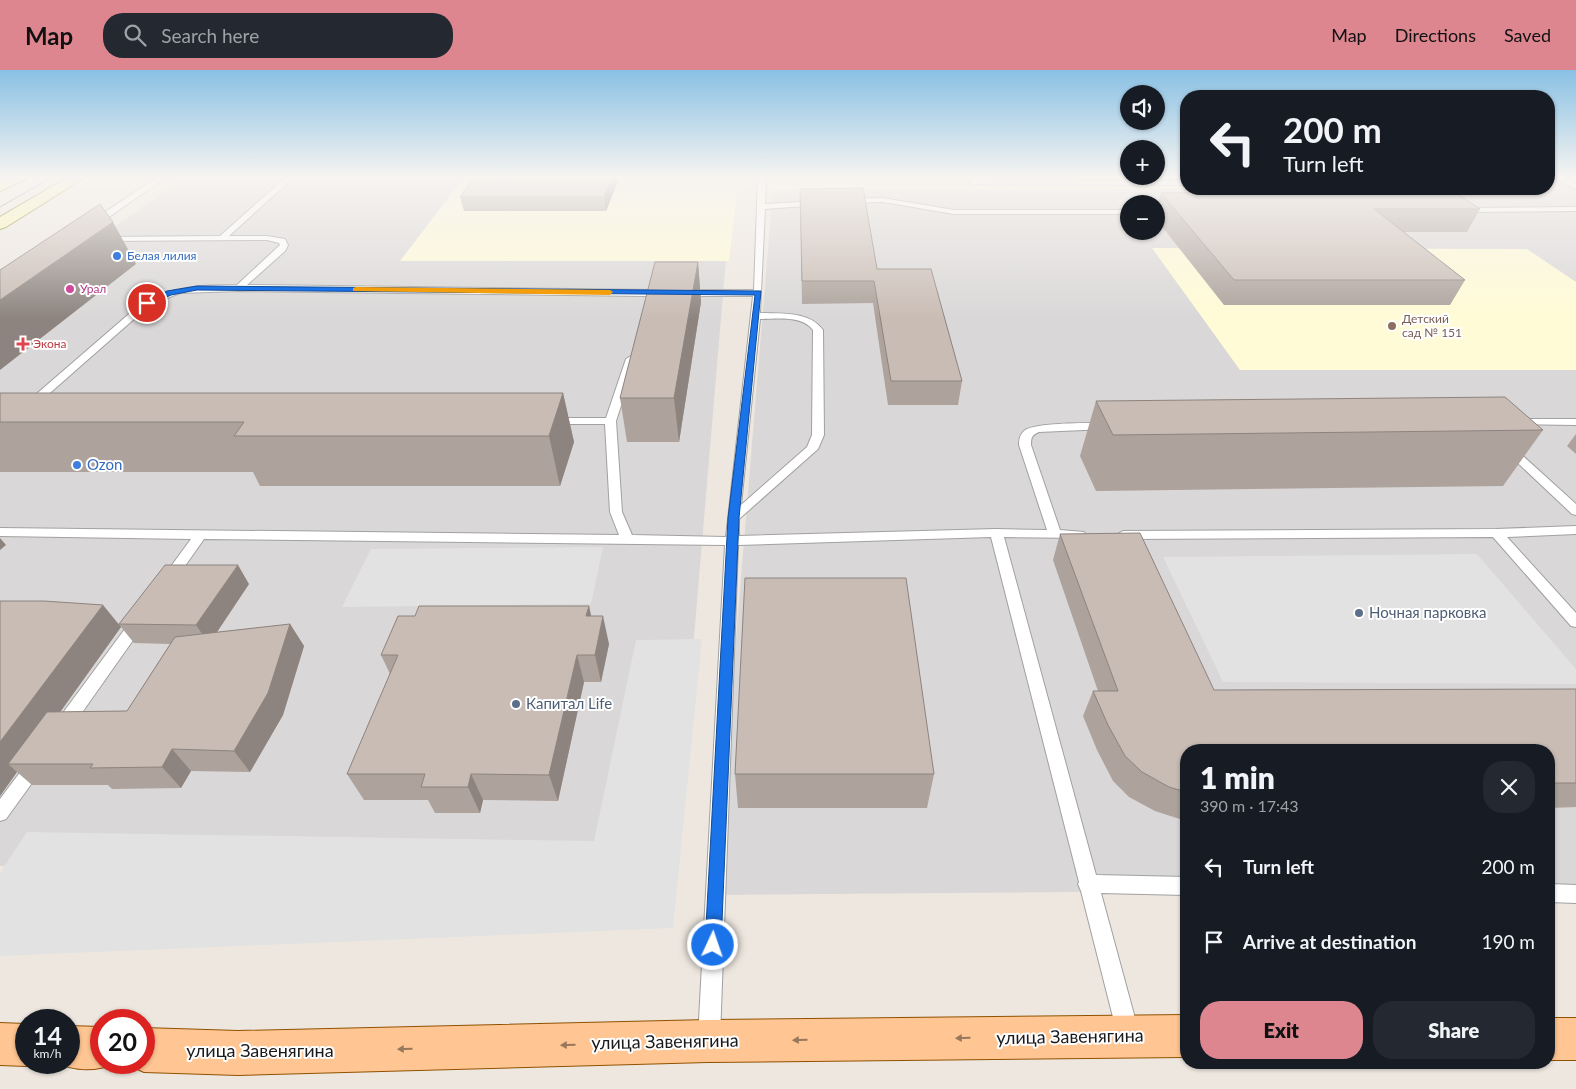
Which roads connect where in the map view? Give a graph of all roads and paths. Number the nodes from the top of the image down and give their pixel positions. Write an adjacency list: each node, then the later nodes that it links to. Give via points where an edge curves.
1 (94, 224): 4 (lane)
2 (238, 224): 5 (lane)
3 (760, 224): 9 (lane)
4 (86, 229)
5 (222, 238): 6 (lane); 7 (lane, via 267,238 282,241 284,245)
6 (90, 239)
7 (238, 288): 8 (lane); 13 (lane, via 184,289 147,303 30,404)
8 (663, 293): 9 (lane); 10 (lane)
9 (758, 293): 11 (lane)
10 (647, 311)
11 (755, 316): 21 (lane); 21 (lane, via 803,319 816,326 818,435 812,448)
12 (635, 348): 15 (lane)
13 (25, 416)
14 (540, 421): 15 (lane)
15 (610, 421): 30 (lane, via 616,512)
16 (1499, 422): 17 (lane)
17 (1576, 422)
18 (1118, 426): 27 (lane, via 1038,428 1025,438 1024,445)
19 (1500, 441): 20 (lane)
20 (1576, 511)
21 (733, 518): 31 (lane)
22 (1576, 530): 25 (lane)
23 (0, 532): 26 (lane)
24 (996, 533): 27 (lane); 31 (lane); 36 (lane)
25 (1496, 533): 29 (lane); 34 (lane)
26 (201, 534): 30 (lane); 32 (lane)
27 (1055, 535): 28 (lane)
28 (1094, 535)
29 (1114, 535)
30 (626, 538): 31 (lane)
31 (733, 541): 44 (lane)
32 (161, 590)
33 (149, 606): 35 (lane)
34 (1576, 622)
35 (0, 813)
36 (1087, 884): 37 (lane); 40 (lane)
37 (1180, 886)
38 (1555, 894): 39 (lane)
39 (1576, 894)
40 (1128, 1036): 41 (main road, улица Завенягина); 44 (main road, улица Завенягина, one-way to 44)
41 (1180, 1036)
42 (1555, 1039): 43 (main road)
43 (1576, 1039)
44 (708, 1041): 47 (main road, улица Завенягина, one-way to 47, via 238,1053)
45 (0, 1044): 46 (main road)
46 (15, 1045)
47 (155, 1050)

